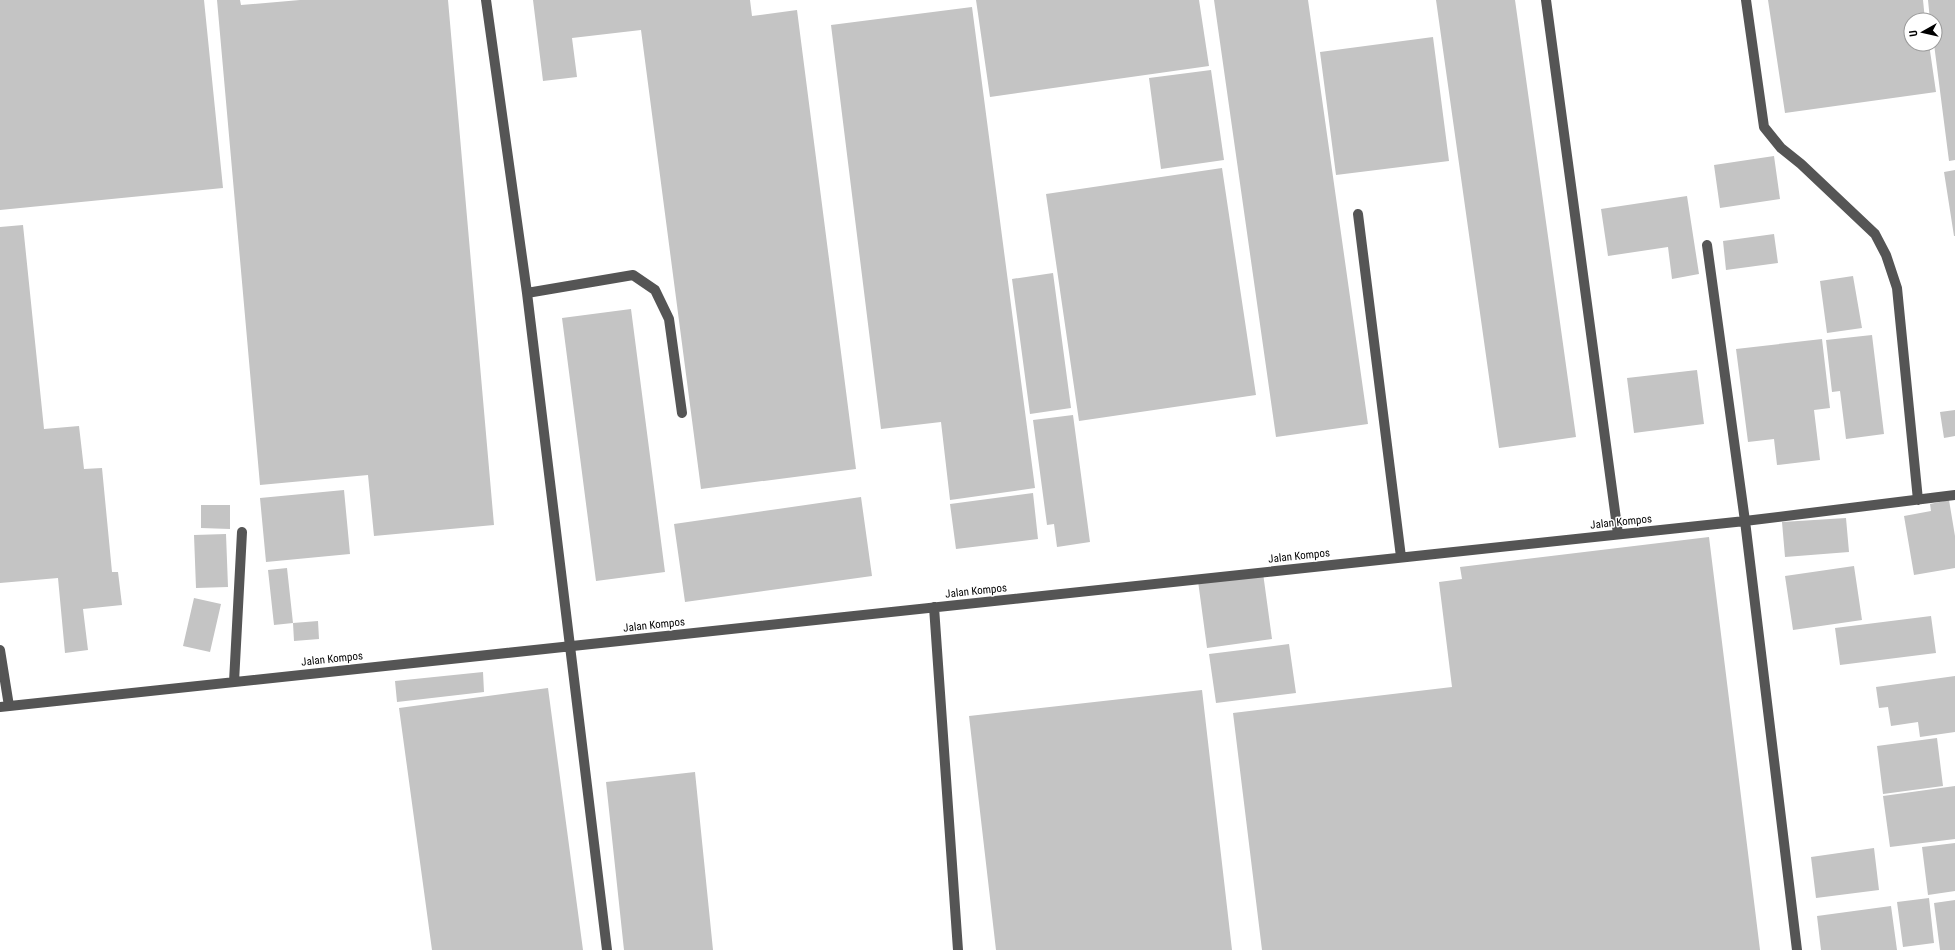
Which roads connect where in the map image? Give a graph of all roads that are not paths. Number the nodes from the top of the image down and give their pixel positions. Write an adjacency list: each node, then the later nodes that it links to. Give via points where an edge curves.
1 (486, 0): 6 (street)
2 (1546, 0): 12 (street)
3 (1746, 0): 9 (street, via 1764,127 1781,148 1875,234 1886,255 1897,288)
4 (1358, 214): 13 (street)
5 (1707, 245): 10 (street)
6 (527, 293): 7 (street, via 633,275 655,290 669,318); 15 (street)
7 (682, 413)
8 (1955, 495): 9 (street, Jalan Kompos)
9 (1918, 500): 10 (street, Jalan Kompos)
10 (1745, 521): 12 (street, Jalan Kompos); 21 (street)
11 (242, 532): 17 (street)
12 (1618, 534): 13 (street, Jalan Kompos)
13 (1401, 558): 14 (street, Jalan Kompos)
14 (934, 607): 15 (street, Jalan Kompos); 20 (street)
15 (572, 646): 17 (street, Jalan Kompos); 19 (street)
16 (0, 650): 18 (street)
17 (234, 682): 18 (street, Jalan Kompos)
18 (5, 706)
19 (608, 950)
20 (958, 950)
21 (1797, 950)

